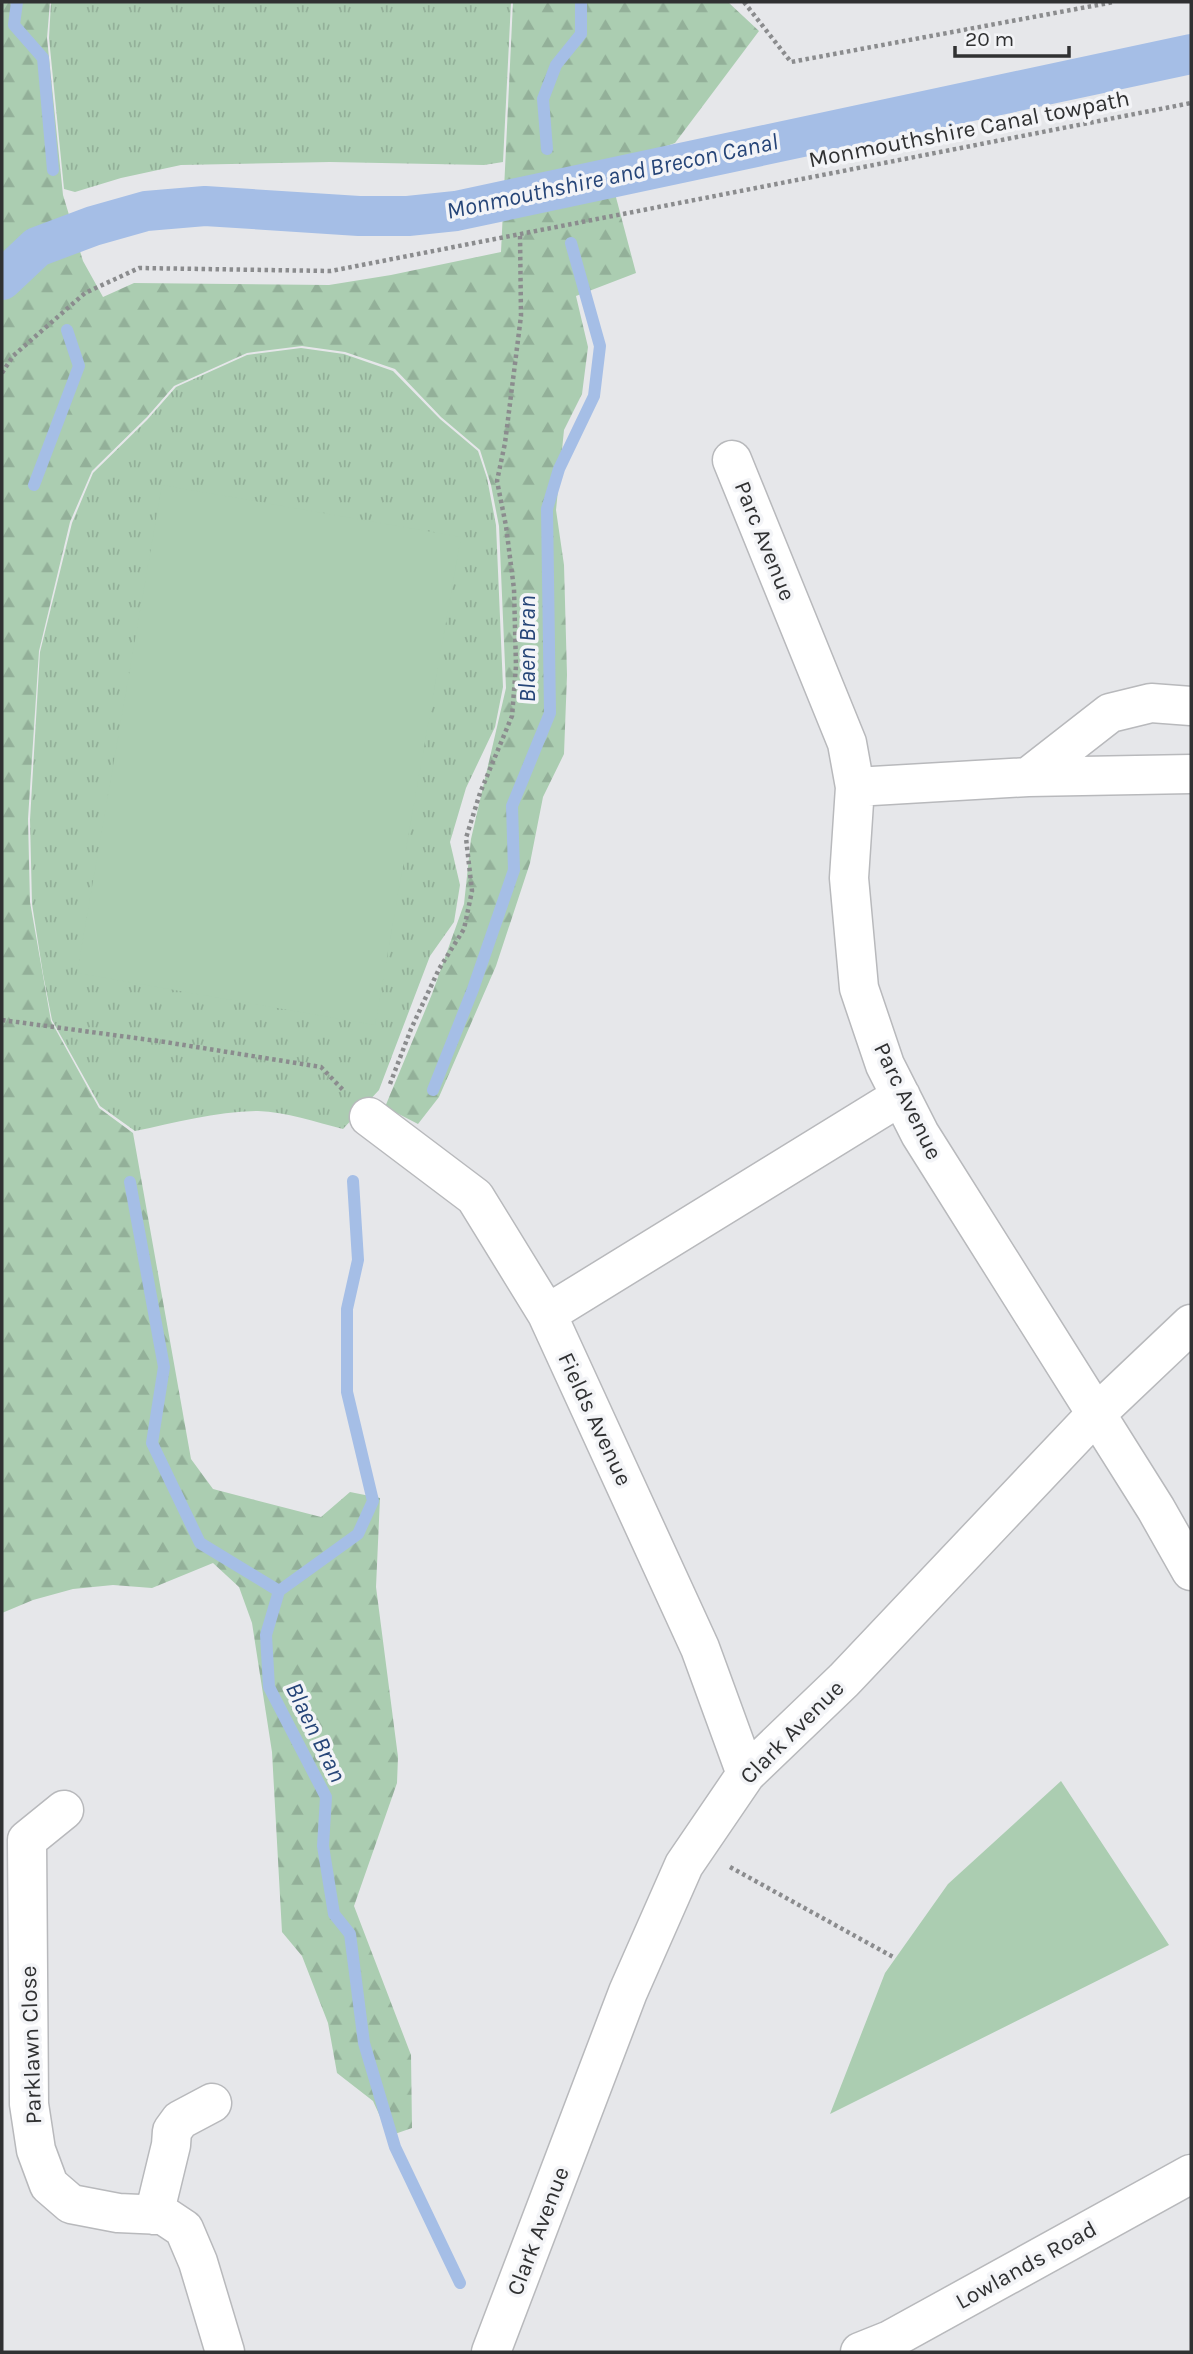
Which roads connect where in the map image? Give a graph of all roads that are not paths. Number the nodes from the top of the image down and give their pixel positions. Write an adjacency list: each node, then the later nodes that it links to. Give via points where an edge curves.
1 (732, 460): 5 (street, Parc Avenue, via 847,743)
2 (1191, 706): 4 (street, via 1151,703 1110,713)
3 (1191, 774): 4 (street)
4 (1028, 777): 5 (street)
5 (855, 787): 6 (street, Parc Avenue, via 849,878 859,988 885,1065)
6 (901, 1096): 8 (street); 10 (street, Parc Avenue, via 920,1134)
7 (369, 1117): 8 (street, Fields Avenue, via 475,1197)
8 (547, 1314): 12 (street, Fields Avenue, via 700,1648)
9 (1191, 1324): 10 (street, Clark Avenue)
10 (1095, 1415): 11 (street, Parc Avenue); 12 (street, Clark Avenue, via 844,1680)
11 (1191, 1571)
12 (746, 1774): 18 (street, Clark Avenue, via 684,1865 628,1992)
13 (64, 1810): 16 (street, Parklawn Close, via 27,1840 29,2104 36,2150 49,2185 71,2204)
14 (212, 2103): 16 (street, via 180,2120 172,2131)
15 (1191, 2174): 19 (street, Lowlands Road, via 890,2340)
16 (153, 2215): 17 (street, Parklawn Close, via 163,2215 184,2229)
17 (225, 2352)
18 (491, 2352)
19 (860, 2352)

